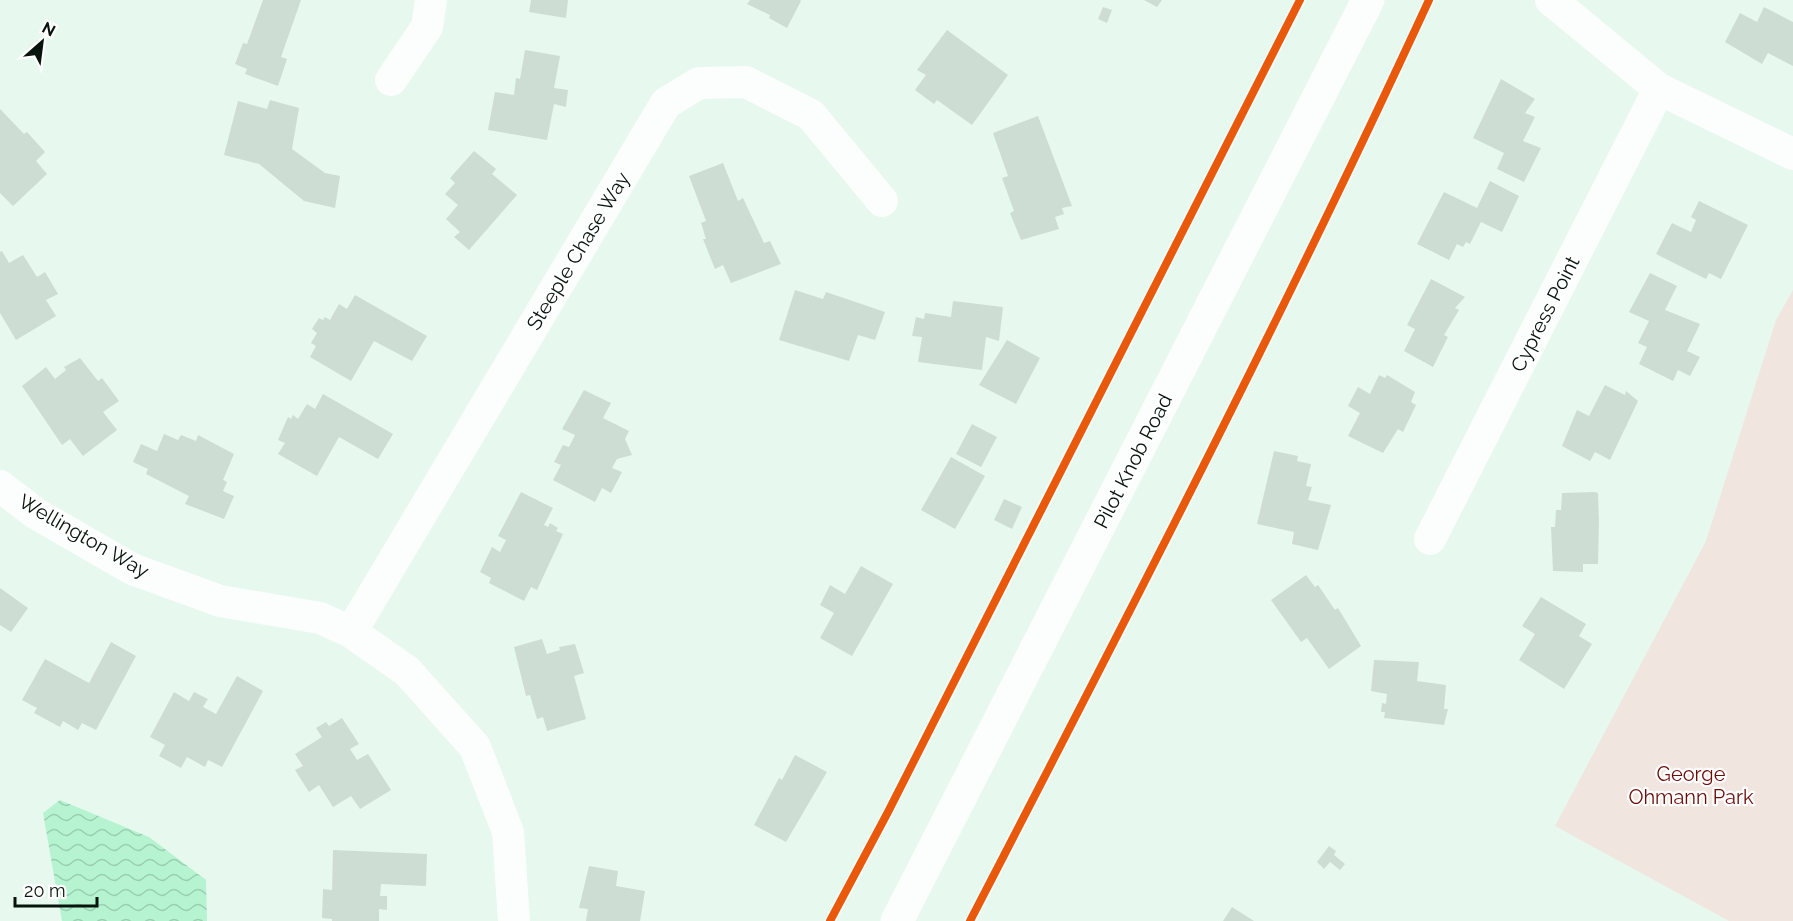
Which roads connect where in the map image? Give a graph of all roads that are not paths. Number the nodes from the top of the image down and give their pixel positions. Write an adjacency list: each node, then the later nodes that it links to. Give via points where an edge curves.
1 (431, 0): 4 (street, via 427,27)
2 (1368, 0): 12 (main road, Pilot Knob Road)
3 (1551, 0): 5 (street)
4 (391, 80)
5 (1659, 88): 6 (street); 9 (street, Cypress Point)
6 (1793, 154)
7 (882, 201): 10 (street, Steeple Chase Way, via 811,115 746,82 699,83 666,104)
8 (0, 486): 10 (street, Wellington Way, via 35,513 132,569 220,601 320,618)
9 (1430, 539)
10 (351, 632): 11 (street, Wellington Way, via 407,671 475,747 508,832)
11 (514, 921)
12 (897, 921)

